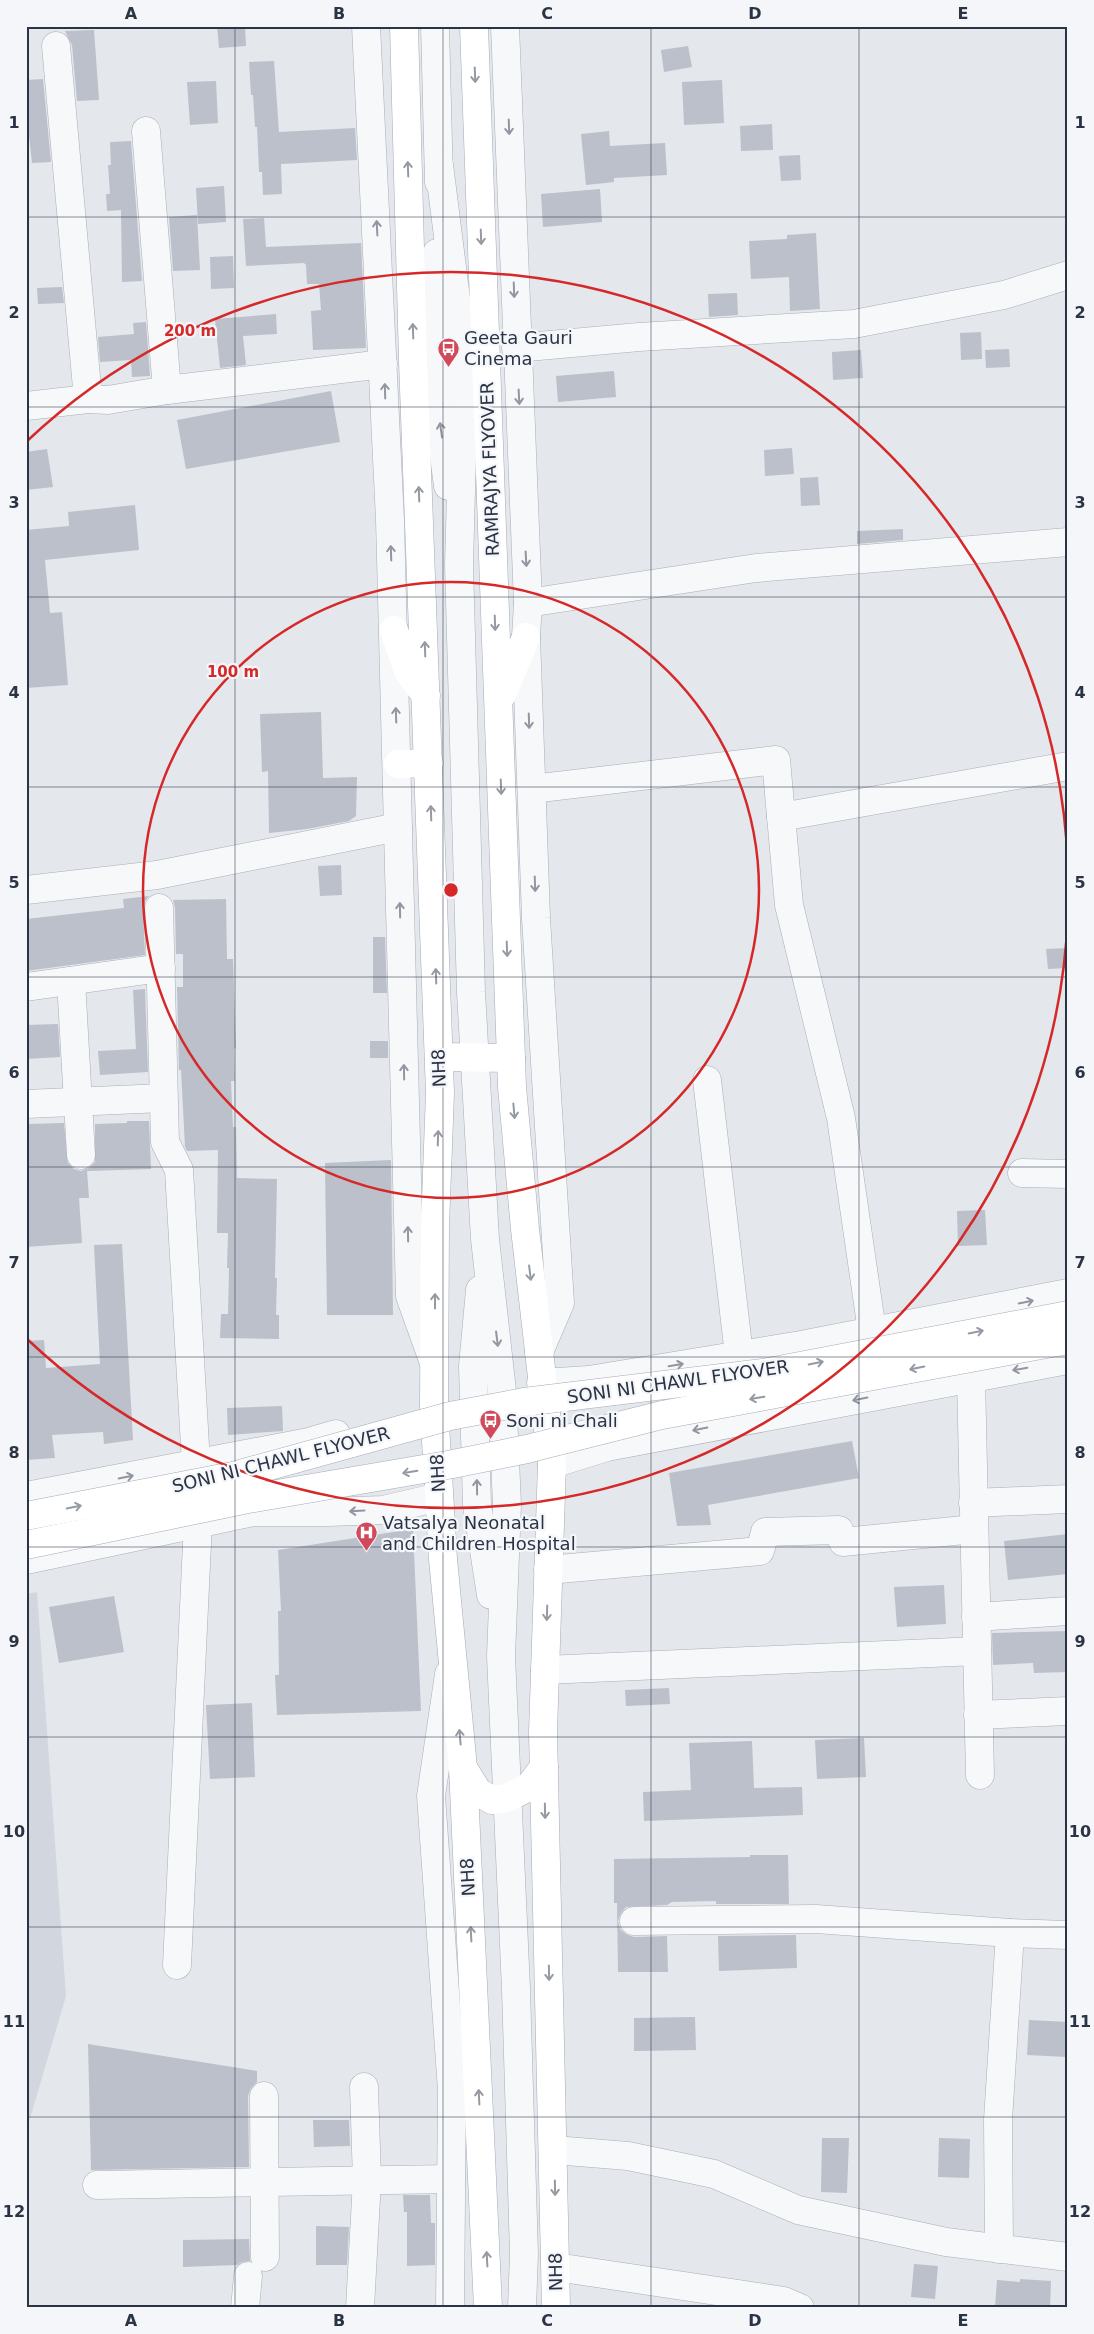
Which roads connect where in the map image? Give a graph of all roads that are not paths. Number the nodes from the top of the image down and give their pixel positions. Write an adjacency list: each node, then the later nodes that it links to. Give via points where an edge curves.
1 (366, 26): 10 (street, one-way to 1)
2 (404, 26): 18 (main road, one-way to 2)
3 (435, 26): 32 (street, via 440,165 435,316 439,418 459,565)
4 (474, 26): 19 (main road, RAMRAJYA FLYOVER, one-way to 19)
5 (505, 26): 9 (street, one-way to 9)
6 (56, 46): 12 (street)
7 (146, 131): 11 (street)
8 (1068, 275): 9 (street, via 1004,295 854,324)
9 (516, 348): 15 (street, one-way to 15)
10 (384, 364): 11 (street); 16 (street, one-way to 10)
11 (167, 390): 12 (street, via 108,400)
12 (88, 399): 13 (street)
13 (26, 406)
14 (1068, 542): 15 (street, via 756,568)
15 (528, 603): 17 (street)
16 (394, 630): 18 (main road, via 408,671); 21 (street, one-way to 16)
17 (526, 637): 19 (main road); 23 (street, one-way to 23)
18 (427, 698): 20 (main road, NH8)
19 (498, 703): 33 (main road, RAMRAJYA FLYOVER, one-way to 33)
20 (429, 763): 21 (main road); 31 (main road, NH8, one-way to 20)
21 (398, 764): 25 (street)
22 (1068, 766): 24 (street)
23 (532, 790): 24 (street, via 776,760); 45 (street, one-way to 45, via 536,918 560,1303)
24 (781, 817): 43 (street, via 789,905 841,1118)
25 (398, 827): 26 (street, via 157,875); 48 (street, one-way to 25, via 410,1296)
26 (26, 890)
27 (159, 908): 28 (street)
28 (161, 968): 29 (street); 35 (street)
29 (71, 981): 30 (street); 36 (street)
30 (26, 987)
31 (439, 1057): 32 (main road); 48 (main road, NH8, one-way to 31)
32 (475, 1058): 33 (main road); 73 (street, via 486,1239 502,1391 507,1505 501,1656)
33 (511, 1058): 45 (main road, NH8, one-way to 45)
34 (707, 1080): 46 (street)
35 (163, 1098): 36 (street); 52 (street, via 165,1142 179,1170)
36 (78, 1102): 37 (street); 38 (street)
37 (26, 1104)
38 (81, 1155)
39 (1022, 1173): 40 (street)
40 (1068, 1174)
41 (1068, 1293): 43 (street, one-way to 41)
42 (1068, 1315): 57 (main road, SONI NI CHAWL FLYOVER, one-way to 42, bridge, via 233,1476 468,1413 524,1402 763,1373)
43 (872, 1331): 46 (street)
44 (1068, 1340): 60 (main road, SONI NI CHAWL FLYOVER, one-way to 60, bridge, via 662,1414 481,1458 248,1499)
45 (539, 1352): 50 (main road, NH8)
46 (739, 1355): 50 (street, one-way to 46, via 589,1380)
47 (1068, 1360): 49 (street, one-way to 49)
48 (436, 1366): 51 (main road, NH8)
49 (971, 1378): 53 (street, one-way to 53, via 607,1447); 58 (street)
50 (541, 1383): 53 (main road, NH8)
51 (434, 1407): 52 (street, via 309,1442); 55 (main road, NH8)
52 (196, 1463): 54 (street, one-way to 52)
53 (552, 1464): 61 (main road, NH8)
54 (26, 1496)
55 (439, 1498): 59 (street, one-way to 59, via 383,1510 253,1512); 66 (main road, NH8)
56 (1068, 1499): 58 (street)
57 (26, 1516)
58 (974, 1516): 61 (street, via 843,1542 839,1530 766,1532 760,1551); 64 (street)
59 (198, 1523): 62 (street); 77 (street)
60 (26, 1545)
61 (549, 1559): 67 (main road, NH8, one-way to 67)
62 (26, 1560)
63 (1068, 1610): 64 (street)
64 (976, 1617): 65 (street)
65 (977, 1651): 67 (street); 69 (street)
66 (452, 1654): 71 (main road, NH8, one-way to 66); 81 (street, via 431,1796 452,2090)
67 (545, 1670): 70 (main road, NH8)
68 (1068, 1711): 69 (street)
69 (978, 1715): 72 (street)
70 (544, 1767): 73 (main road, via 529,1788); 80 (main road, NH8, one-way to 80)
71 (462, 1768): 73 (main road, via 478,1792 492,1800); 91 (main road, NH8, one-way to 71)
72 (980, 1776)
73 (507, 1798): 92 (street, via 524,2254)
74 (634, 1921): 75 (street, via 816,1919)
75 (1010, 1933): 76 (street); 85 (street, via 998,2120)
76 (1068, 1934)
77 (177, 1965)
78 (364, 2087): 82 (street)
79 (264, 2096): 83 (street)
80 (554, 2150): 85 (street, via 628,2156 714,2174 798,2210 946,2242); 87 (main road, NH8, one-way to 87)
81 (450, 2179): 82 (street); 90 (street)
82 (367, 2180): 83 (street); 89 (street)
83 (263, 2181): 84 (street); 88 (street, via 257,2266)
84 (97, 2185)
85 (999, 2249): 86 (street)
86 (1068, 2257)
87 (556, 2267): 93 (main road, NH8); 94 (street, via 784,2301)
88 (245, 2308)
89 (360, 2308)
90 (450, 2308)
91 (488, 2308)
92 (522, 2308)
93 (556, 2308)
94 (800, 2308)

